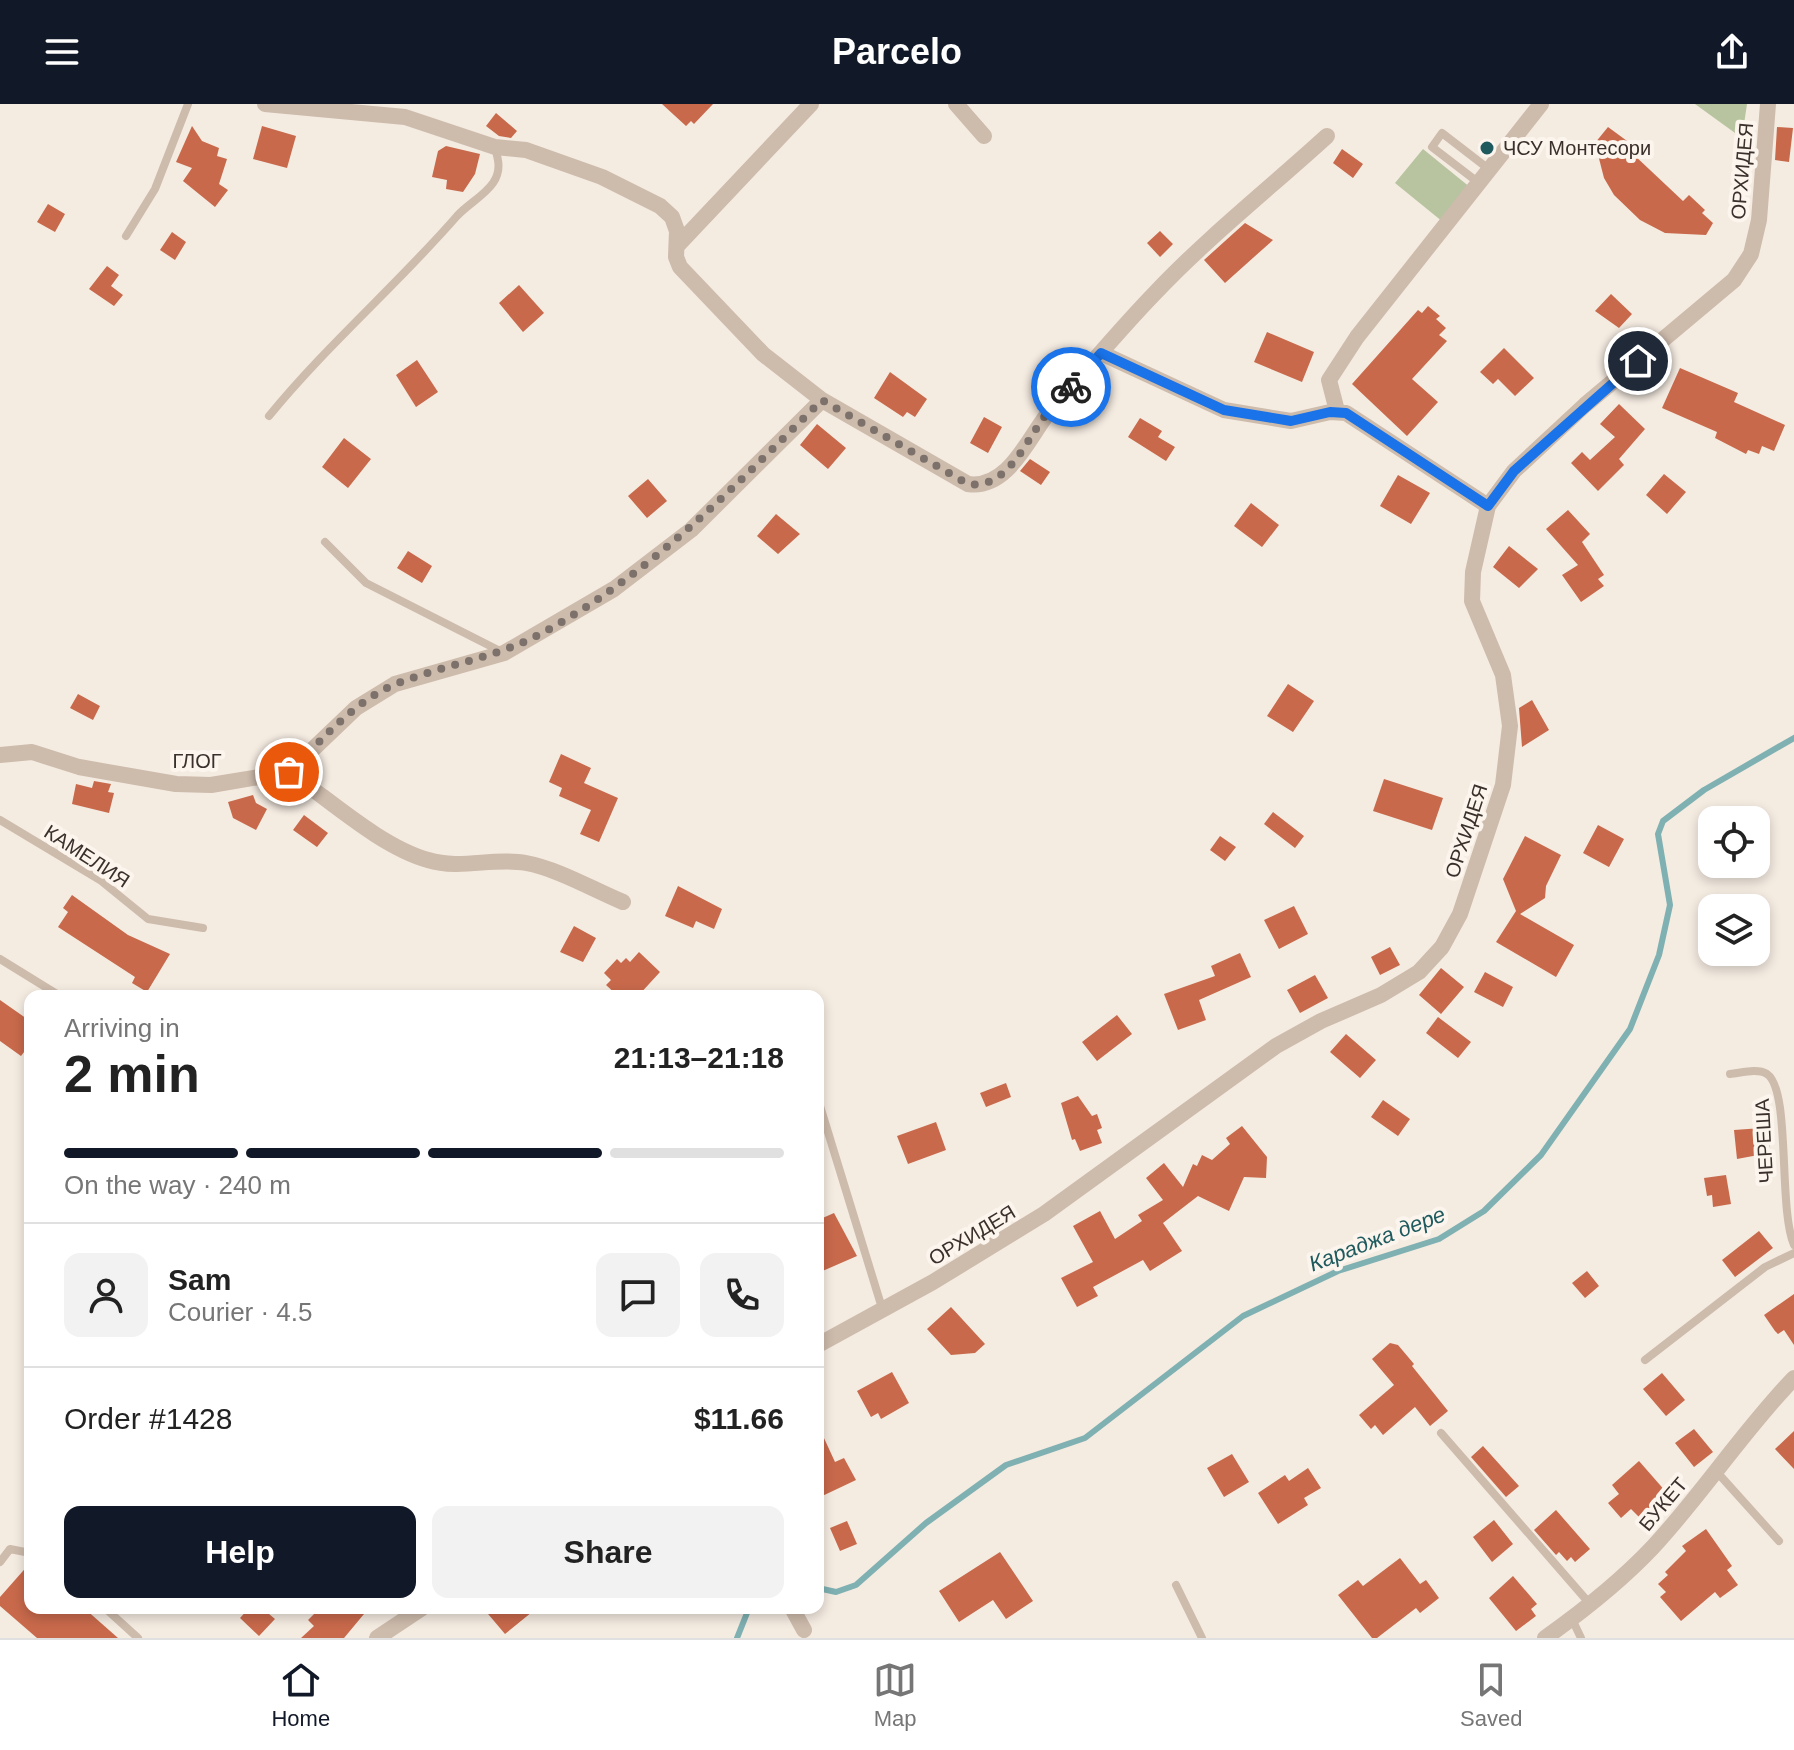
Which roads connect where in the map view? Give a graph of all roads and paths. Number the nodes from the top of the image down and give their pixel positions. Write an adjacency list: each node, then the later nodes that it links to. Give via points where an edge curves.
1 (188, 104): 11 (lane, via 155,189)
2 (265, 104): 9 (street, via 405,117)
3 (811, 104): 12 (street)
4 (956, 104): 7 (street)
5 (1541, 104): 10 (street)
6 (1768, 104): 17 (street, ОРХИДЕЯ, via 1759,220 1751,254 1734,280 1585,405 1514,471)
7 (984, 136)
8 (1327, 136): 13 (street, via 1156,292)
9 (495, 147): 12 (street, via 526,150 590,172 660,206 672,217); 16 (lane, via 500,162 492,185 316,359)
10 (1485, 176): 10 (lane, via 1432,147 1442,133); 15 (street, via 1365,326 1329,380)
11 (126, 236)
12 (677, 246): 14 (street, via 680,267 763,354)
13 (1101, 353): 14 (street, via 1045,416 1009,467 980,486); 15 (street, via 1224,410 1291,421)
14 (822, 400): 19 (street, via 691,530 614,589)
15 (1337, 411): 17 (street, via 1356,418)
16 (269, 416)
17 (1488, 506): 31 (street, ОРХИДЕЯ, via 1472,601 1503,675 1510,726 1503,785 1460,914 1442,947 1419,972 1381,995 1276,1046 1044,1214)
18 (325, 542): 19 (lane, via 366,583)
19 (504, 653): 21 (street, via 395,684 356,708)
20 (0, 755): 21 (street, ГЛОГ, via 32,752 79,767 176,784 211,785)
21 (289, 772): 23 (street, via 392,844 428,860 456,865 528,863)
22 (0, 820): 24 (lane, КАМЕЛИЯ, via 100,880 148,919)
23 (623, 902)
24 (203, 928)
25 (0, 959): 26 (lane)
26 (50, 990)
27 (1730, 1074): 29 (lane, ЧЕРЕША, via 1767,1074 1781,1095 1783,1197)
28 (824, 1119): 31 (lane)
29 (1794, 1245)
30 (1794, 1253): 33 (lane, via 1765,1267)
31 (882, 1308): 32 (street, ОРХИДЕЯ)
32 (824, 1342)
33 (1645, 1360)
34 (1794, 1378): 36 (street, БУКЕТ, via 1755,1418)
35 (1441, 1433): 41 (lane)
36 (1716, 1471): 37 (lane); 41 (street, БУКЕТ, via 1652,1548)
37 (1779, 1541)
38 (24, 1552): 39 (lane, via 10,1549)
39 (0, 1562)
40 (1176, 1585): 49 (lane)
41 (1590, 1604): 45 (street, БУКЕТ)
42 (112, 1614): 47 (lane)
43 (413, 1614): 48 (street)
44 (795, 1614): 46 (street)
45 (1572, 1619): 50 (street, БУКЕТ); 51 (lane)
46 (804, 1630)
47 (138, 1638)
48 (377, 1638)
49 (1202, 1638)
50 (1545, 1638)
51 (1581, 1638)

